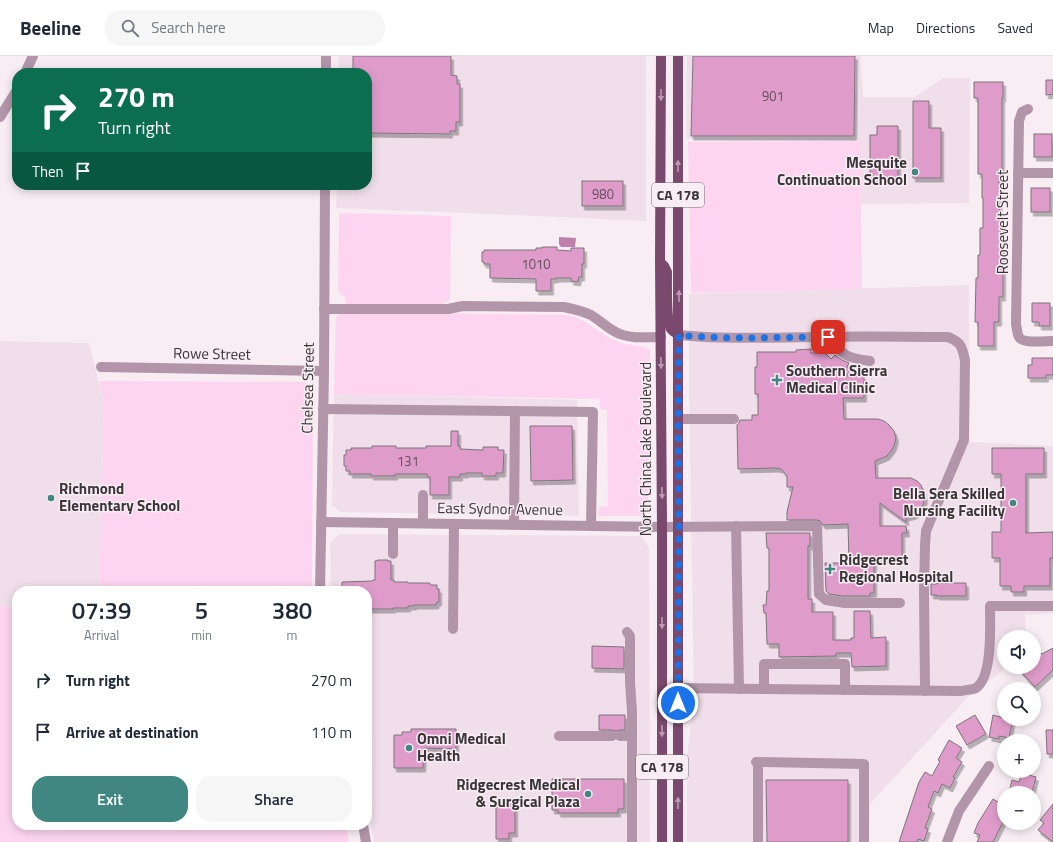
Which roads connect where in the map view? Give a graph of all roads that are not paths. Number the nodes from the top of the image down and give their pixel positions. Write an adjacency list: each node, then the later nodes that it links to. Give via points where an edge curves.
1 (32, 56): 5 (street)
2 (326, 56): 6 (street)
3 (661, 56): 13 (main road, North China Lake Boulevard / CA 178, one-way to 13)
4 (678, 56): 15 (main road, CA 178, one-way to 4)
5 (27, 68)
6 (326, 68)
7 (12, 98): 9 (street)
8 (1028, 109): 10 (street, Roosevelt Street, via 1022,112 1019,120)
9 (0, 117)
10 (1018, 173): 11 (street); 18 (street, Roosevelt Street, via 1016,324 1021,340)
11 (1053, 173)
12 (325, 190): 14 (street, Chelsea Street)
13 (660, 262): 15 (main road, via 667,272 670,327); 16 (main road, North China Lake Boulevard / CA 178)
14 (324, 309): 16 (street, via 448,309 464,306 564,308 591,315 610,330 622,335); 21 (street, Chelsea Street)
15 (679, 335): 17 (street, via 709,338); 24 (main road, CA 178)
16 (660, 337): 35 (main road, North China Lake Boulevard / CA 178, one-way to 35)
17 (828, 337): 19 (street, via 839,350 852,358); 46 (street, via 948,337 956,340 962,348 965,360 964,440 926,531)
18 (1053, 341)
19 (870, 361)
20 (101, 367): 21 (street, Rowe Street)
21 (324, 371): 22 (street, Chelsea Street)
22 (323, 409): 23 (street); 27 (street, Chelsea Street)
23 (515, 411): 31 (street); 32 (street, via 593,412)
24 (678, 419): 25 (street); 33 (main road, CA 178)
25 (734, 419)
26 (423, 495): 29 (street)
27 (321, 522): 28 (street, East Sydnor Avenue); 37 (street, Chelsea Street)
28 (393, 523): 29 (street, East Sydnor Avenue); 36 (street)
29 (423, 523): 30 (street, East Sydnor Avenue)
30 (454, 524): 31 (street, East Sydnor Avenue); 40 (street)
31 (514, 524): 32 (street, East Sydnor Avenue)
32 (592, 525): 35 (street, East Sydnor Avenue)
33 (679, 526): 34 (street, East Sydnor Avenue); 35 (street, East Sydnor Avenue); 42 (main road, CA 178)
34 (736, 526): 38 (street, East Sydnor Avenue, via 817,526 819,594 826,600 845,604); 43 (street)
35 (662, 527): 53 (main road, North China Lake Boulevard / CA 178, one-way to 53)
36 (393, 554)
37 (320, 586)
38 (900, 604)
39 (1053, 606): 46 (street, via 990,606 989,657 983,680 976,688 961,691)
40 (452, 629)
41 (627, 632): 48 (street, via 630,636)
42 (678, 688): 43 (street); 54 (main road, CA 178, one-way to 42)
43 (739, 688): 44 (street)
44 (764, 689): 45 (street); 45 (street, via 764,664 845,664)
45 (845, 690): 46 (street)
46 (925, 691)
47 (559, 736): 48 (street)
48 (632, 736): 52 (street)
49 (989, 766): 57 (street, via 959,811)
50 (364, 830): 51 (street)
51 (366, 842)
52 (632, 842)
53 (662, 842)
54 (678, 842)
55 (758, 842): 56 (street, via 757,762 864,764)
56 (864, 842)
57 (947, 842)

